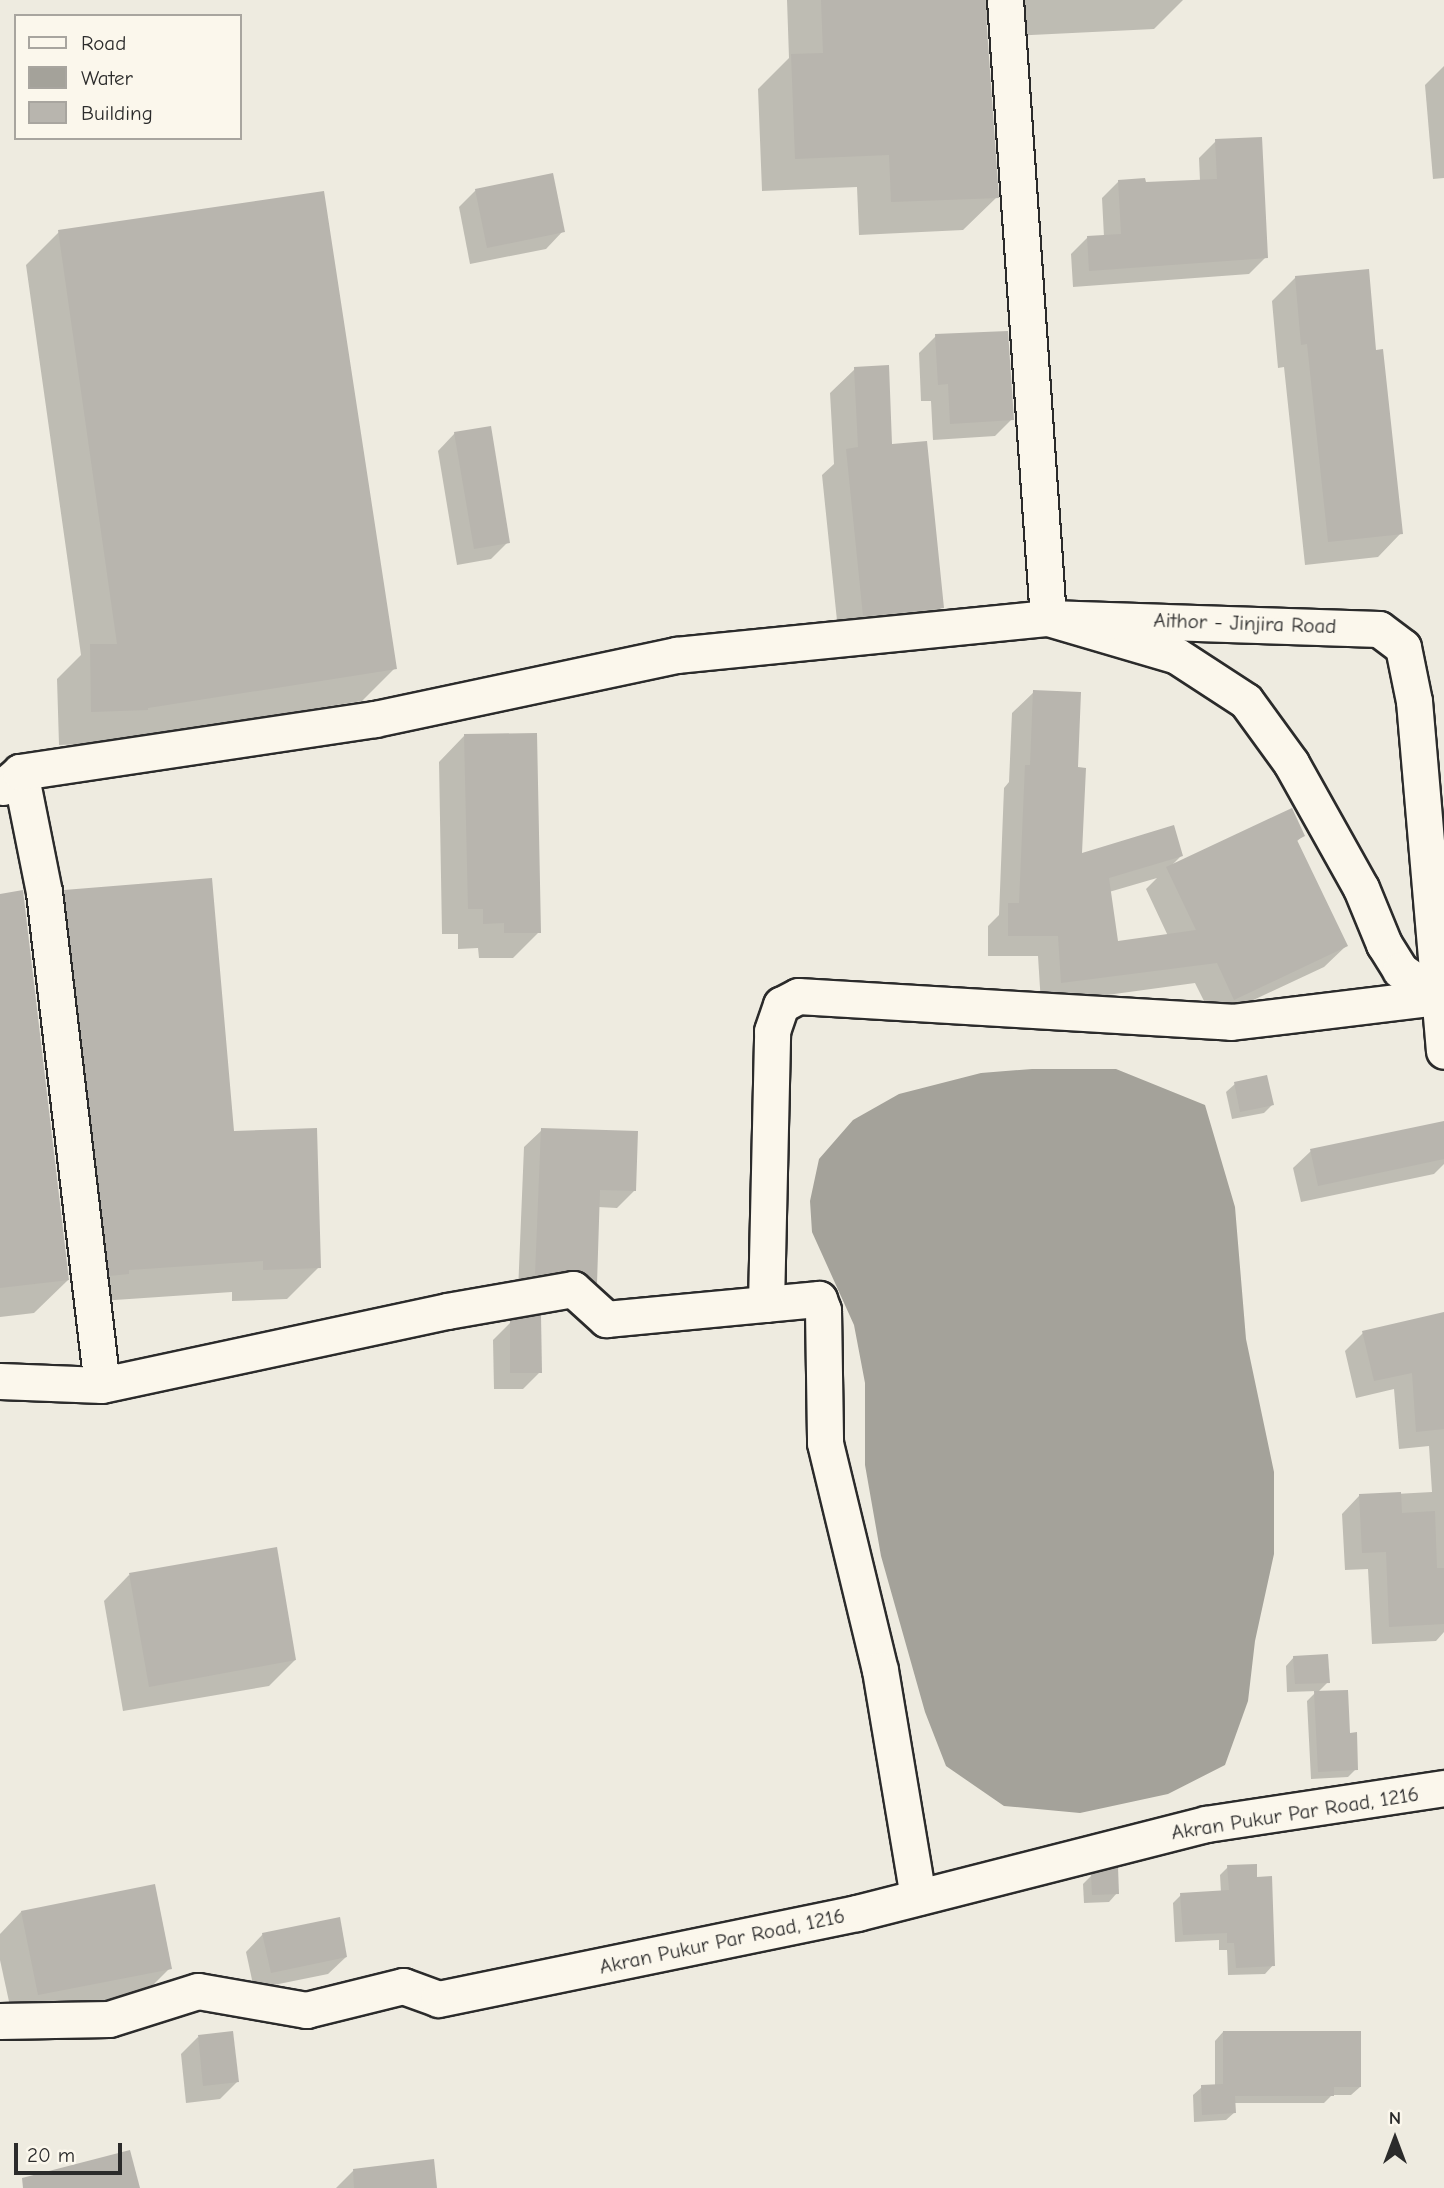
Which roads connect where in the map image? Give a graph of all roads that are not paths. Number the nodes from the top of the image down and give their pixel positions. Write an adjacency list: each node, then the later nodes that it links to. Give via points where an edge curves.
1 (1004, 0): 2 (street)
2 (1048, 618): 3 (street, Aithor - Jinjira Road, via 676,656 375,719); 4 (street, via 1177,656 1246,701 1291,763 1361,888 1400,970); 4 (street, Aithor - Jinjira Road, via 1355,626 1379,629 1403,646 1414,701)
3 (10, 781): 8 (street, via 44,892)
4 (1439, 997): 5 (street, Aithor - Jinjira Road); 6 (street, via 1231,1022 798,996 781,1005 772,1031)
5 (1444, 1051)
6 (766, 1304): 8 (street, via 606,1319 573,1289 447,1311); 10 (street, via 819,1299 823,1310 825,1443 880,1670)
7 (0, 1381): 8 (street)
8 (102, 1385)
9 (1444, 1788): 10 (street, Akran Pukur Par Road, 1216, via 1206,1824)
10 (918, 1897): 11 (street, Akran Pukur Par Road, 1216, via 438,1999 403,1986 306,2010 198,1991 109,2019)
11 (0, 2021)

